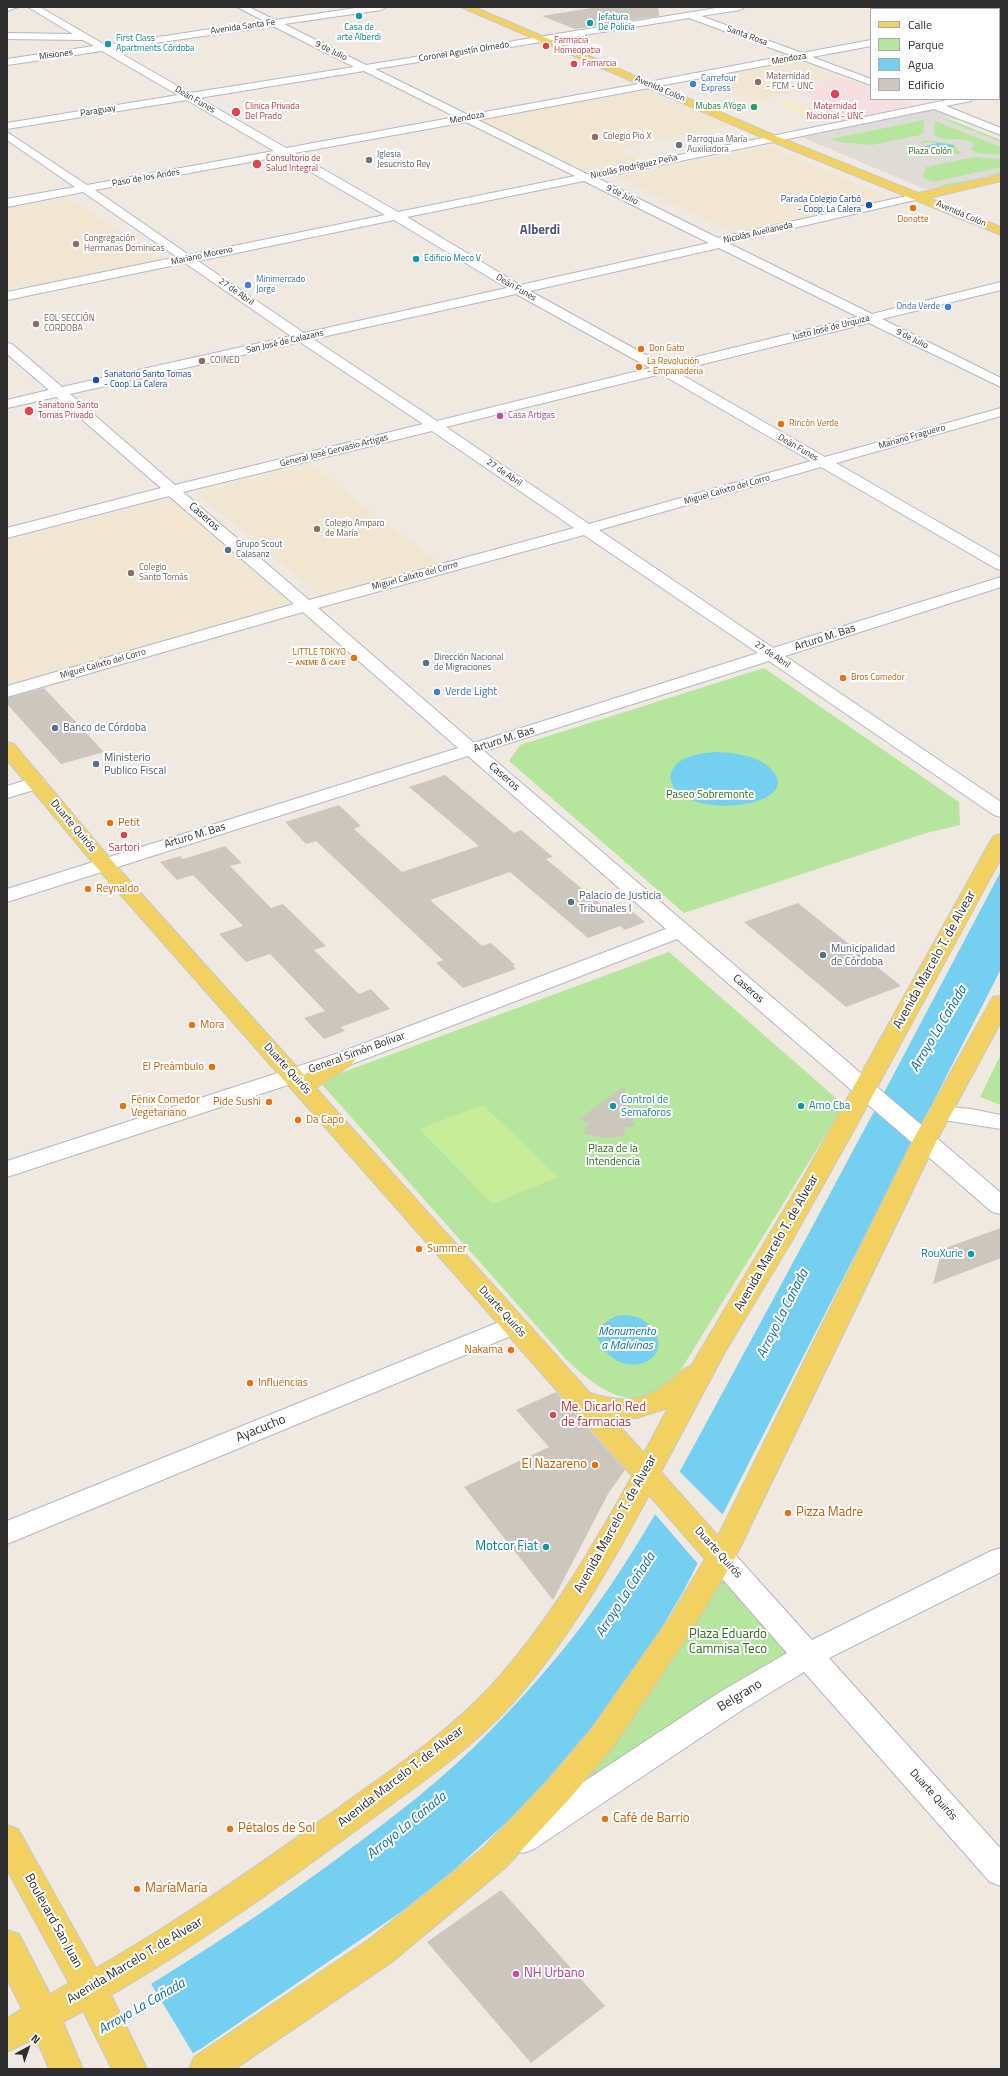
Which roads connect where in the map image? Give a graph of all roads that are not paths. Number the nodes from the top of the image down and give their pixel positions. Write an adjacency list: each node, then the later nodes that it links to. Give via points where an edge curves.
1 (13, 7): 9 (street)
2 (33, 7): 13 (street, Deán Funes)
3 (242, 7): 11 (street, 9 de Julio)
4 (381, 7): 11 (street, Avenida Santa Fe)
5 (466, 7): 14 (main road, Avenida Colón)
6 (480, 7): 14 (main road, Avenida Colón)
7 (669, 7): 10 (street, Santa Rosa)
8 (740, 7): 10 (street, Coronel Agustín Olmedo)
9 (7, 8)
10 (690, 15): 14 (street, Coronel Agustín Olmedo); 17 (street, Santa Rosa)
11 (273, 22): 16 (street, Avenida Santa Fe); 19 (street, 9 de Julio)
12 (7, 36): 13 (street)
13 (87, 38): 16 (street, Deán Funes)
14 (548, 38): 19 (street, Coronel Agustín Olmedo); 21 (main road, Avenida Colón)
15 (870, 43): 17 (street, Mendoza)
16 (105, 48): 18 (street, Misiones); 22 (street, Deán Funes)
17 (801, 56): 20 (street, Santa Rosa); 21 (street, Mendoza)
18 (7, 62)
19 (366, 68): 22 (street, Coronel Agustín Olmedo); 26 (street, 9 de Julio)
20 (870, 82)
21 (654, 84): 26 (street, Mendoza); 30 (main road, Avenida Colón)
22 (188, 96): 27 (street, Paraguay); 31 (street, Deán Funes)
23 (919, 100): 25 (street)
24 (962, 100): 25 (street, Nicolás Rodríguez Peña)
25 (935, 106): 28 (street); 30 (street, Nicolás Rodríguez Peña)
26 (466, 118): 31 (street, Mendoza); 32 (street, 9 de Julio)
27 (7, 126)
28 (1001, 132)
29 (7, 135): 34 (street, 27 de Abril)
30 (777, 137): 32 (street, Nicolás Rodríguez Peña); 35 (main road, Avenida Colón, via 900,191)
31 (285, 152): 34 (street, Paso de los Andes); 37 (street, Deán Funes)
32 (586, 177): 37 (street, Nicolás Rodríguez Peña); 39 (street, 9 de Julio)
33 (1001, 178): 35 (main road, Nicolás Avellaneda)
34 (86, 189): 36 (street, Paso de los Andes); 40 (street, 27 de Abril)
35 (920, 196): 38 (main road, Avenida Colón); 39 (street, Nicolás Avellaneda)
36 (7, 203)
37 (396, 216): 40 (street, Mariano Moreno); 42 (street, Deán Funes)
38 (1001, 231)
39 (719, 242): 42 (street, Nicolás Avellaneda, via 713,246); 44 (street, 9 de Julio)
40 (189, 259): 43 (street, Mariano Moreno); 45 (street, 27 de Abril)
41 (1001, 286): 44 (street, Justo José de Urquiza)
42 (517, 289): 45 (street, San José de Calazans); 47 (street, Deán Funes)
43 (7, 296)
44 (870, 318): 47 (street, Justo José de Urquiza); 48 (street, 9 de Julio)
45 (302, 338): 49 (street, San José de Calazans); 52 (street, 27 de Abril)
46 (7, 347): 49 (street, Caseros)
47 (662, 369): 52 (street, General José Gervasio Artigas); 53 (street, Deán Funes)
48 (1001, 383)
49 (58, 392): 50 (street, San José de Calazans); 54 (street, Caseros)
50 (7, 404)
51 (1001, 412): 53 (street, Mariano Fragueiro)
52 (435, 426): 54 (street, General José Gervasio Artigas); 55 (street, 27 de Abril)
53 (823, 462): 55 (street, Miguel Calixto del Corro); 57 (street, Deán Funes)
54 (173, 490): 56 (street, General José Gervasio Artigas); 59 (street, Caseros)
55 (587, 529): 59 (street, Miguel Calixto del Corro); 60 (street, 27 de Abril)
56 (7, 533)
57 (1001, 565)
58 (1001, 582): 60 (street, Arturo M. Bas)
59 (306, 606): 61 (street, Miguel Calixto del Corro); 63 (street, Caseros)
60 (772, 655): 63 (street, Arturo M. Bas); 66 (street, 27 de Abril)
61 (7, 692)
62 (7, 748): 64 (main road, Duarte Quirós)
63 (472, 750): 68 (street, Arturo M. Bas); 70 (street, Caseros)
64 (37, 783): 65 (street); 68 (main road, Duarte Quirós)
65 (7, 792)
66 (1001, 811)
67 (1001, 840): 74 (main road, Avenida Marcelo T. de Alvear)
68 (105, 865): 69 (street, Arturo M. Bas); 73 (main road, Duarte Quirós)
69 (7, 896)
70 (680, 931): 72 (street, General Simón Bolivar); 74 (street, Caseros)
71 (1001, 1002): 75 (main road)
72 (344, 1059): 73 (main road)
73 (298, 1082): 78 (street); 80 (main road, Duarte Quirós)
74 (865, 1089): 77 (street, Caseros); 81 (main road, Avenida Marcelo T. de Alvear)
75 (939, 1113): 76 (street); 77 (main road)
76 (1001, 1122)
77 (924, 1140): 79 (street, Caseros); 85 (main road)
78 (7, 1169)
79 (1001, 1206)
80 (514, 1325): 82 (main road, Duarte Quirós); 84 (street, Ayacucho)
81 (704, 1366): 82 (main road, via 676,1391 653,1405 632,1410 614,1409); 83 (main road, Avenida Marcelo T. de Alvear)
82 (581, 1400): 83 (main road, Duarte Quirós)
83 (646, 1472): 85 (main road, Duarte Quirós); 92 (main road, Avenida Marcelo T. de Alvear, via 618,1527 576,1596 531,1660 497,1699 446,1745 233,1901)
84 (7, 1533)
85 (721, 1558): 87 (street, Duarte Quirós); 89 (main road, via 680,1625 603,1737 559,1789)
86 (1001, 1559): 87 (street, Belgrano)
87 (808, 1655): 89 (street, Belgrano, via 731,1701); 90 (street, Duarte Quirós)
88 (7, 1839): 92 (main road, Boulevard San Juan)
89 (494, 1858): 97 (main road, via 380,1951)
90 (1001, 1872)
91 (7, 1945): 93 (main road)
92 (90, 1990): 93 (main road, Avenida Marcelo T. de Alvear); 96 (main road, Boulevard San Juan)
93 (43, 2016): 94 (main road, Avenida Marcelo T. de Alvear); 95 (main road)
94 (7, 2036)
95 (66, 2069)
96 (130, 2069)
97 (206, 2069)

